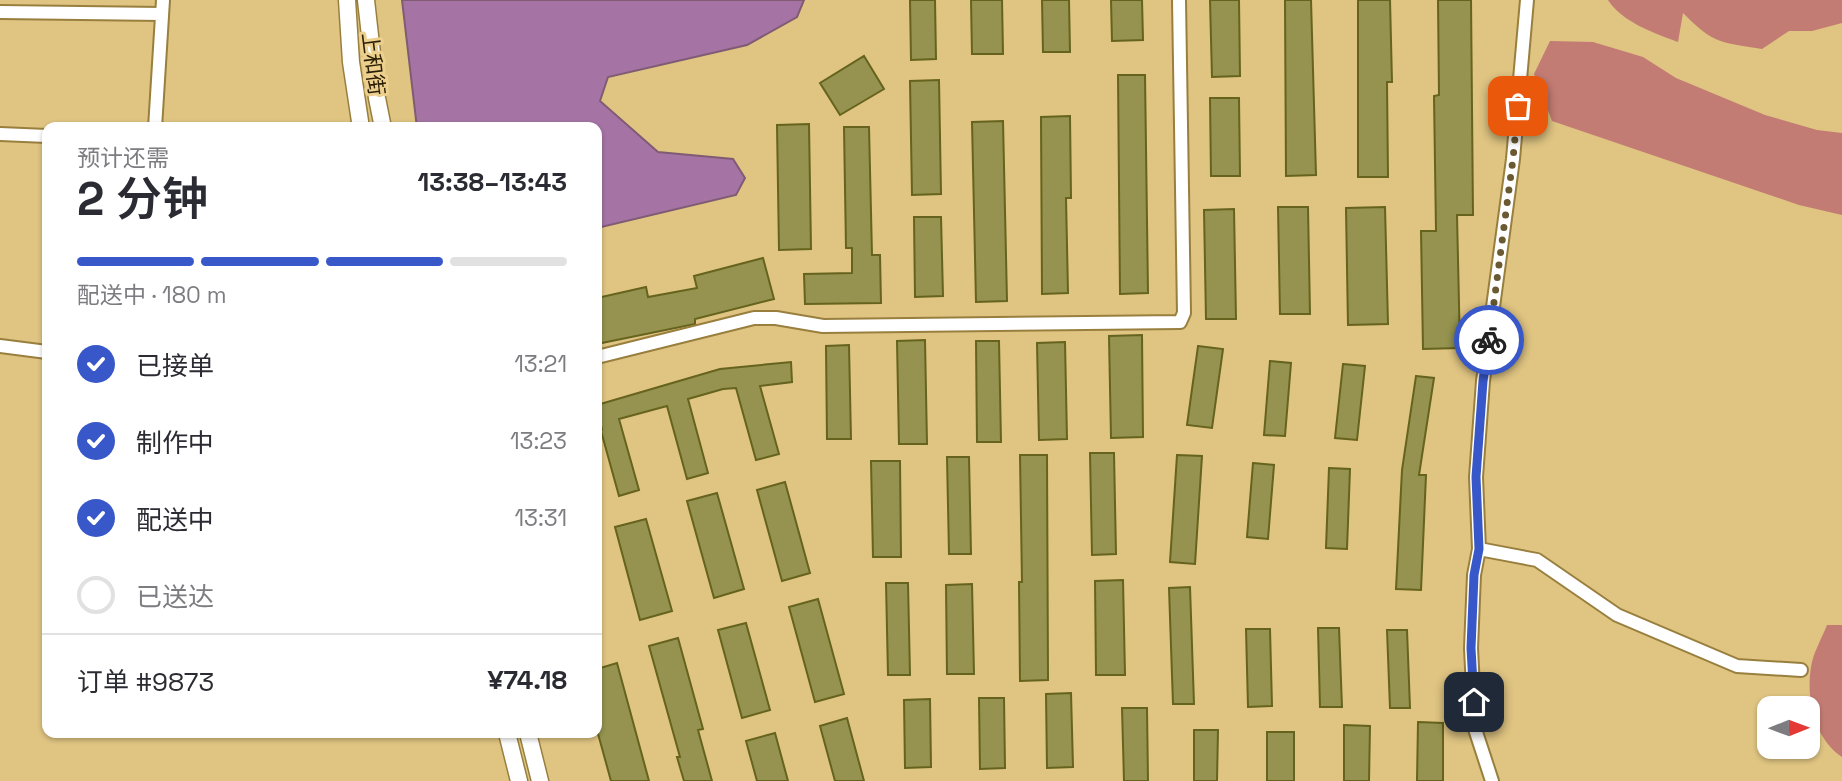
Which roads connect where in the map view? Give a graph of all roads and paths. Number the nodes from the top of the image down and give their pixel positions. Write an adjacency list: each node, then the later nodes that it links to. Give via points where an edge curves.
1 (163, 0): 7 (street)
2 (347, 0): 9 (street, 上和街)
3 (366, 0): 10 (street, 上和街)
4 (1180, 0): 15 (street, via 1184,313 1180,322 823,326 776,317 754,318)
5 (1527, 0): 16 (street, via 1513,159 1483,381 1476,477)
6 (0, 12): 7 (street)
7 (162, 14): 8 (street)
8 (155, 122)
9 (359, 122)
10 (382, 122)
11 (0, 134): 12 (street)
12 (42, 135)
13 (0, 346): 14 (street)
14 (42, 351)
15 (602, 356)
16 (1479, 549): 17 (street, via 1537,560 1617,615 1737,666); 22 (street, via 1471,648 1475,729)
17 (1801, 670)
18 (508, 738): 20 (street)
19 (529, 738): 21 (street)
20 (519, 781)
21 (540, 781)
22 (1492, 781)

